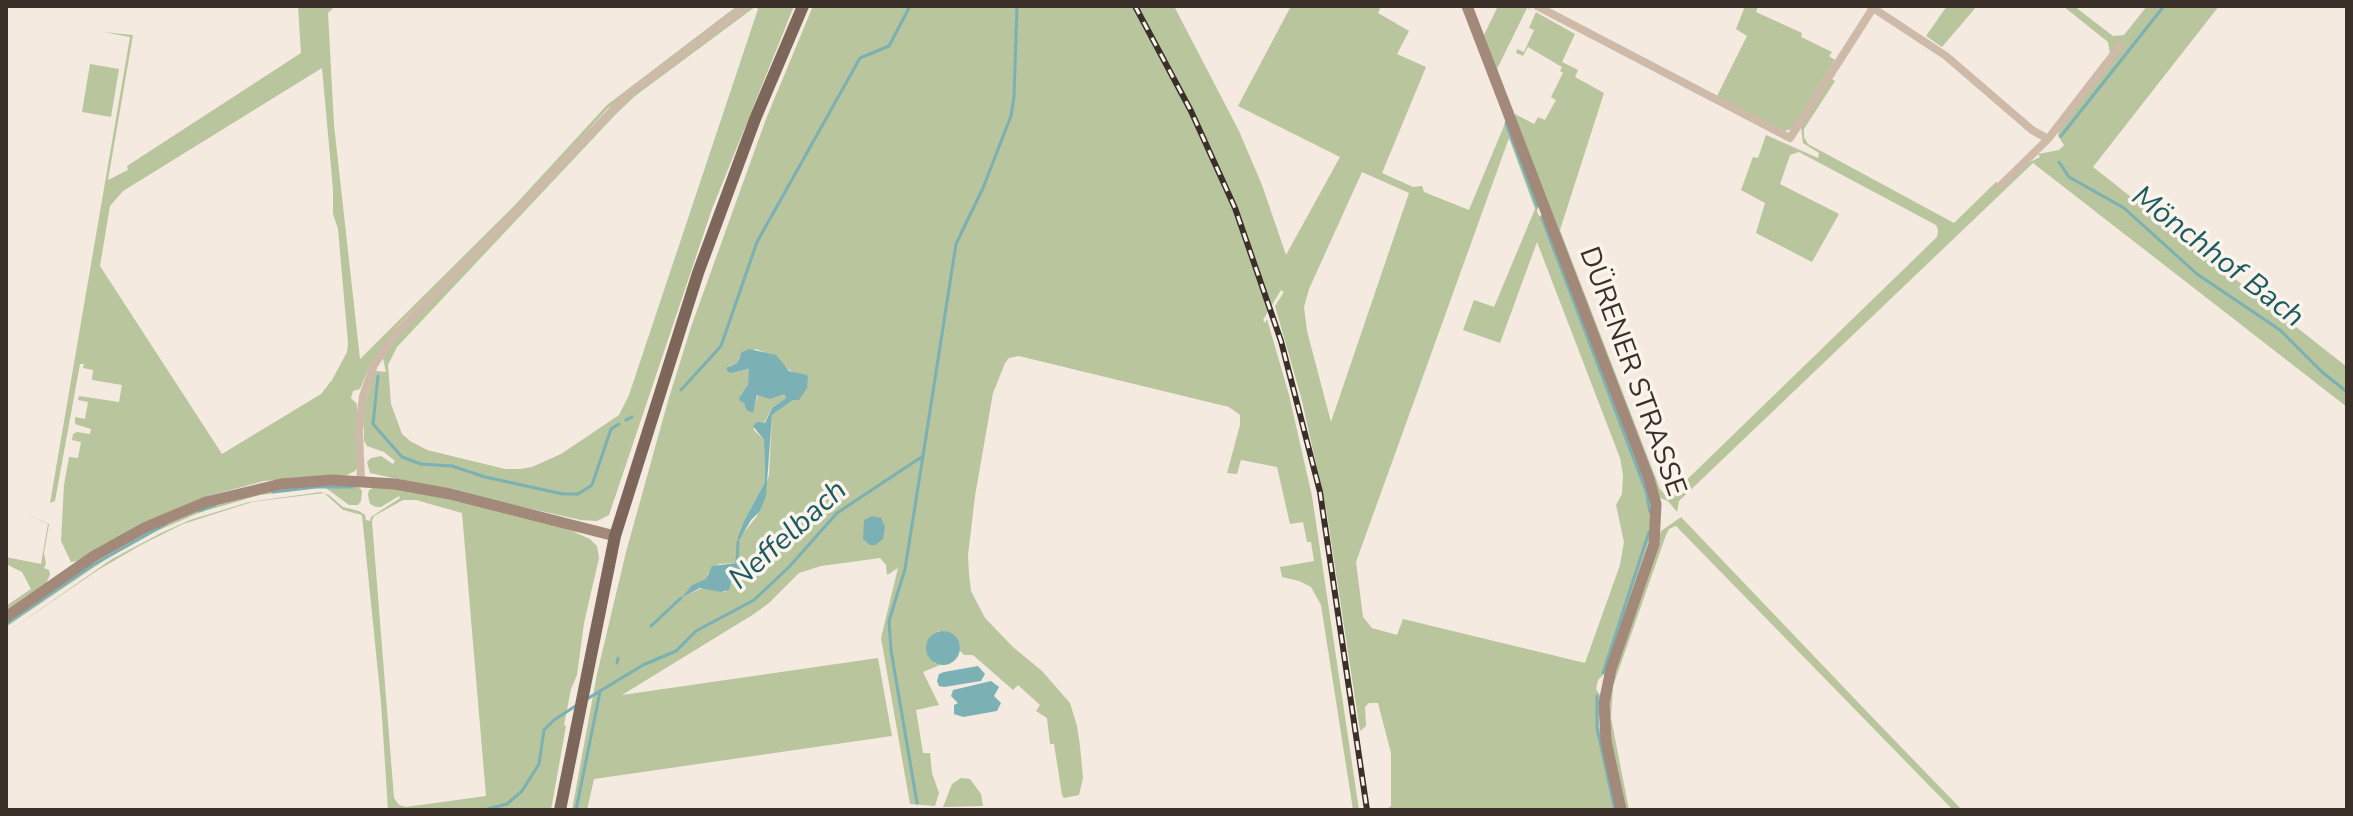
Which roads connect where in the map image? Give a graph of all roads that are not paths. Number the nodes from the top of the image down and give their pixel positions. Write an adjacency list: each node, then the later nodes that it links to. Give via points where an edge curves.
1 (746, 6): 9 (street, via 625,97 393,337 374,365 363,396)
2 (803, 6): 10 (main road, via 698,273)
3 (1467, 6): 13 (street, DÜRENER STRASSE, via 1656,504 1654,544 1604,703)
4 (1537, 6): 5 (street, via 1790,138)
5 (1871, 7): 7 (street, via 1946,56)
6 (2120, 46): 7 (street)
7 (2048, 139): 8 (street)
8 (2000, 186)
9 (361, 481): 10 (street, via 440,492); 11 (street, via 281,484 189,508 116,543)
10 (615, 536): 12 (main road)
11 (6, 617)
12 (560, 810)
13 (1621, 810)

